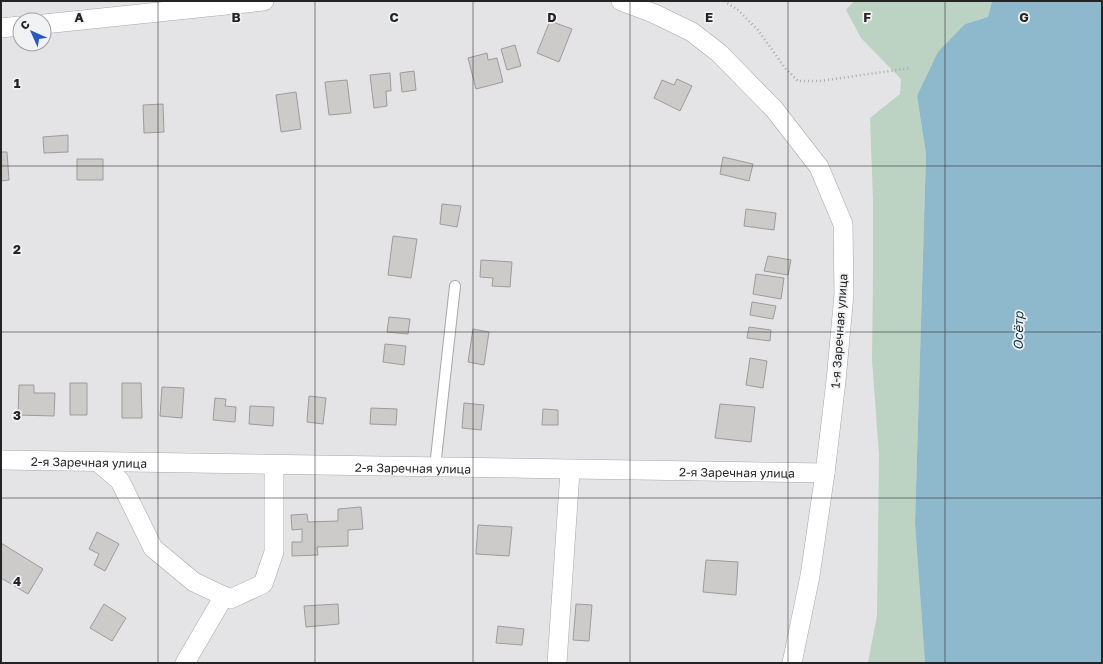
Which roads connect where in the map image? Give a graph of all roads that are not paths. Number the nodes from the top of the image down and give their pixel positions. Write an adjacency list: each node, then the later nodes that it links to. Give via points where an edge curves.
1 (264, 1): 3 (street)
2 (621, 1): 12 (street, 1-я Заречная улица, via 692,32 719,53 774,109 819,167 843,224 844,294)
3 (52, 23)
4 (12, 27): 5 (street)
5 (1, 28)
6 (455, 286): 10 (lane)
7 (1, 460): 8 (street, 2-я Заречная улица)
8 (98, 462): 9 (street, 2-я Заречная улица); 13 (street, via 120,481 153,548 194,582)
9 (274, 465): 10 (street, 2-я Заречная улица); 13 (street, via 274,552 263,584 230,599)
10 (435, 467): 11 (street, 2-я Заречная улица)
11 (570, 471): 12 (street, 2-я Заречная улица); 15 (street)
12 (825, 473): 16 (street, 1-я Заречная улица, via 810,576)
13 (224, 596): 14 (street)
14 (186, 663)
15 (557, 663)
16 (792, 663)

